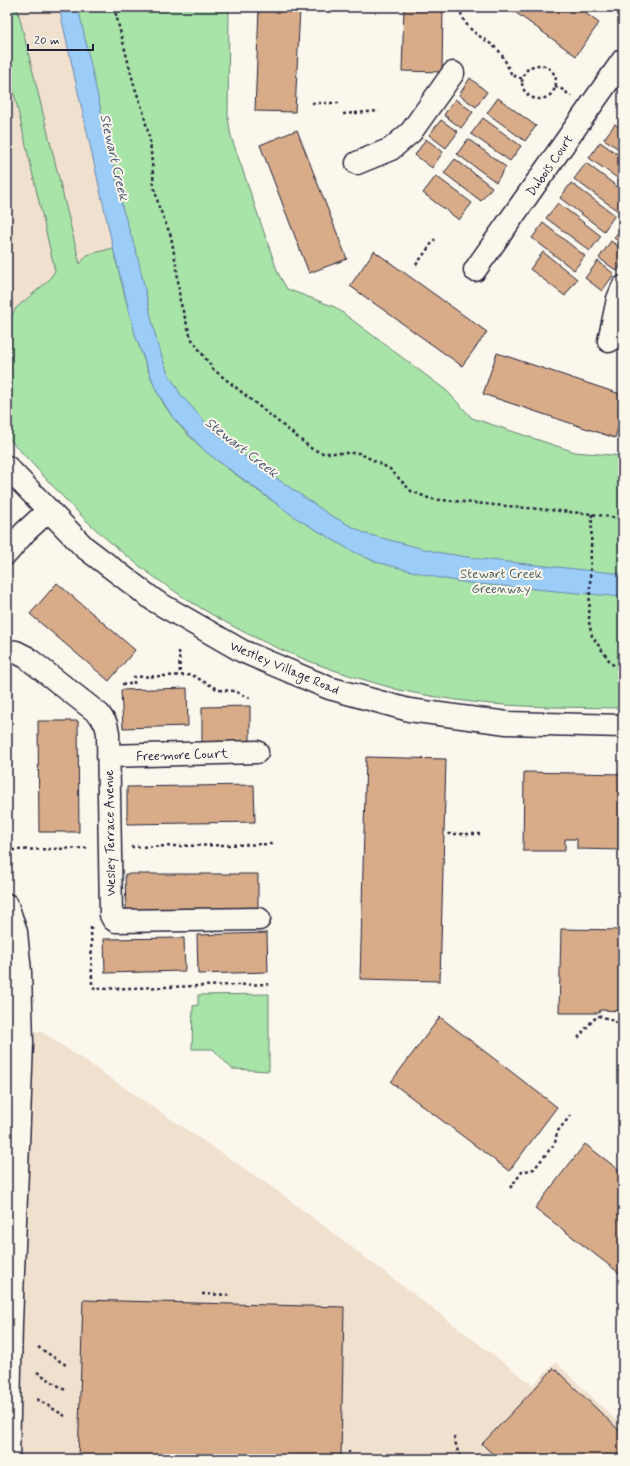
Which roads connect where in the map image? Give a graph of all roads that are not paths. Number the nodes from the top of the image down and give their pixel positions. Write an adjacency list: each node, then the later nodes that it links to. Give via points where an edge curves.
1 (623, 60): 4 (street, Dubois Court)
2 (453, 73): 3 (street, via 411,132 391,149)
3 (357, 163)
4 (475, 270)
5 (623, 287): 6 (street)
6 (609, 341)
7 (7, 466): 8 (street, Westley Village Road)
8 (49, 510): 9 (street); 11 (street, Westley Village Road, via 84,547 155,601 242,651 329,688 410,710 507,723)
9 (7, 553)
10 (7, 651): 13 (street, Wesley Terrace Avenue, via 26,657 99,714 106,724 108,733)
11 (623, 726)
12 (257, 752): 13 (street, Freemore Court)
13 (108, 756): 15 (street, Wesley Terrace Avenue, via 113,919 116,922)
14 (7, 905): 16 (street, via 16,932 20,972)
15 (259, 919)
16 (14, 1042): 17 (street)
17 (8, 1459)

